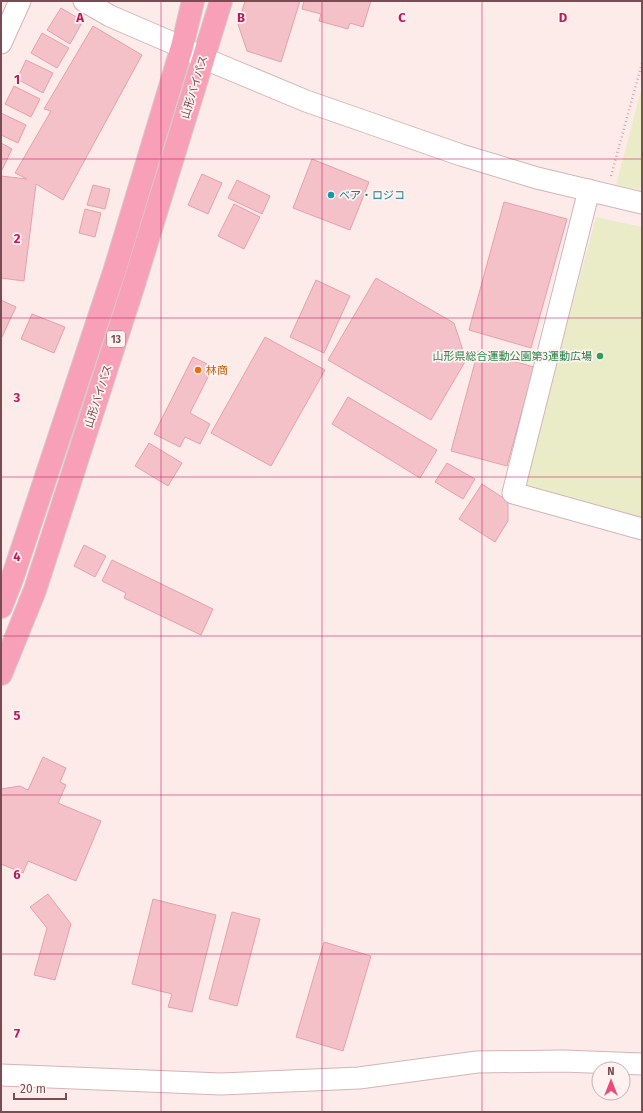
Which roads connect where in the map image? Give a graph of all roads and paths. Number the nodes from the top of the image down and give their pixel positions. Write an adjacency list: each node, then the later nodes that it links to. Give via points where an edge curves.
1 (20, 1): 5 (street)
2 (84, 1): 6 (street, via 110,16)
3 (193, 1): 6 (highway, 13)
4 (221, 1): 7 (highway, 山形バイパス / 13)
5 (1, 43)
6 (182, 47): 7 (street); 12 (highway, 13, via 115,269)
7 (203, 58): 9 (street, via 306,101 454,153 537,178); 13 (highway, 山形バイパス / 13, via 134,284 37,582)
8 (642, 63): 9 (path)
9 (598, 192): 10 (street); 11 (street, via 513,493)
10 (642, 203)
11 (642, 529)
12 (1, 607)
13 (1, 674)
14 (642, 1064): 15 (street, via 562,1061 477,1062 359,1078 221,1084)
15 (1, 1075)

